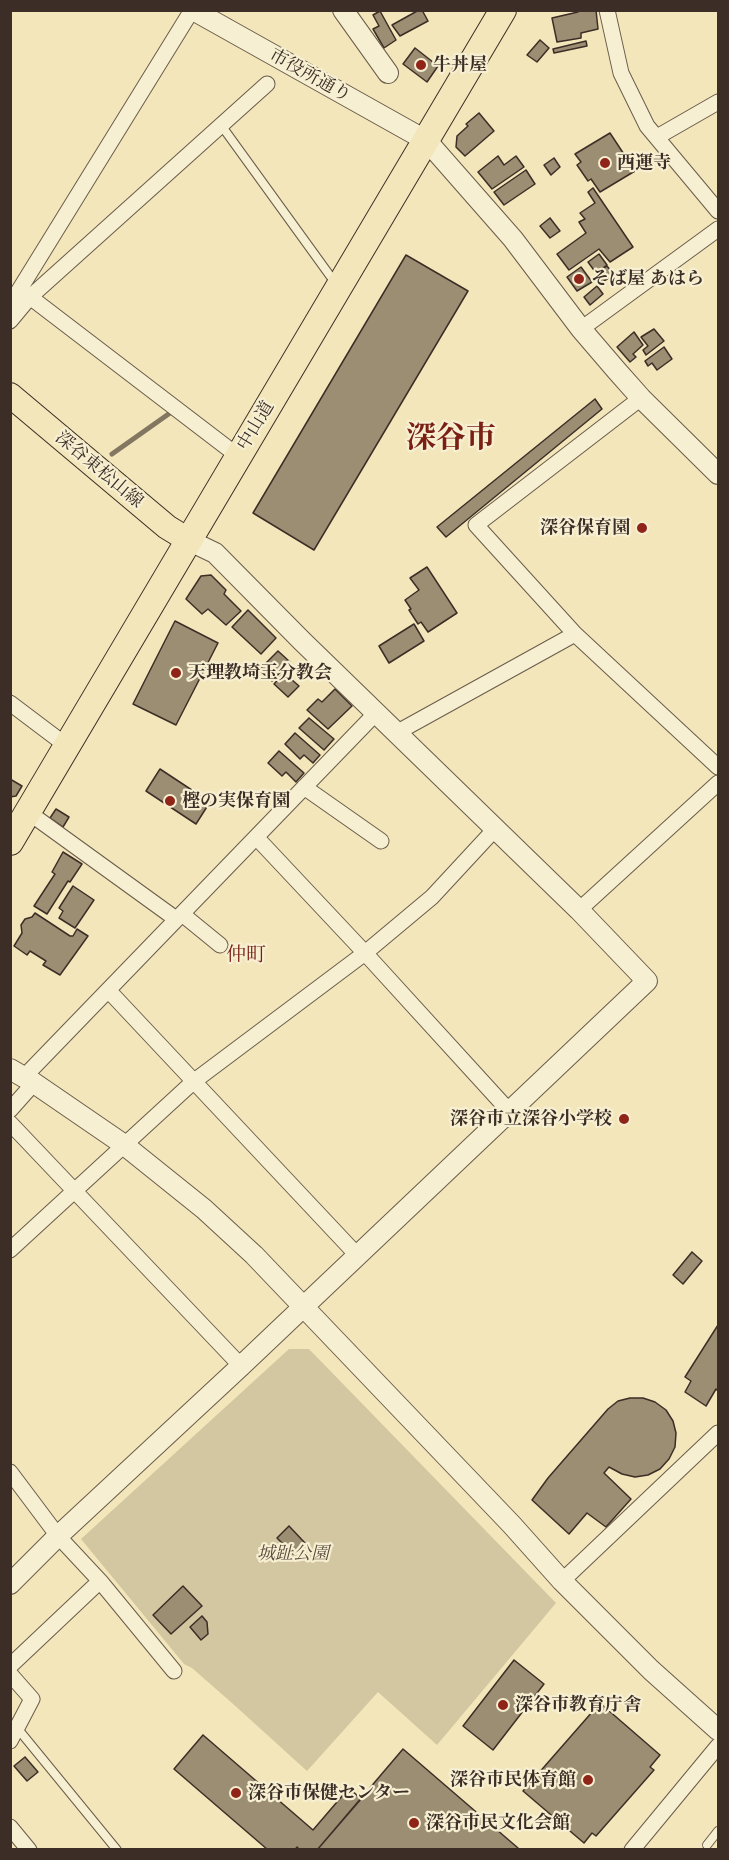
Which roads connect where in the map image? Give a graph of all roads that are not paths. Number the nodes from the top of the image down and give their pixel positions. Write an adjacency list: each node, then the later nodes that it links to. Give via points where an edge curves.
1 (193, 10): 10 (street, 市役所通り); 15 (street)
2 (503, 10): 10 (highway, 中山道)
3 (607, 10): 9 (street, via 621,73 647,126)
4 (347, 12): 5 (street)
5 (388, 73)
6 (267, 84): 8 (street)
7 (718, 102): 9 (street)
8 (221, 125): 13 (lane); 14 (street)
9 (657, 137): 11 (street)
10 (427, 141): 13 (highway, 中山道); 17 (street, 市役所通り, via 513,239)
11 (718, 211)
12 (718, 230): 17 (street)
13 (339, 288): 20 (highway, 中山道)
14 (30, 297): 16 (street); 20 (street)
15 (10, 305)
16 (10, 321)
17 (582, 329): 19 (street, 市役所通り)
18 (10, 395): 22 (main road, 深谷東松山線, via 167,527)
19 (641, 398): 21 (street, 市役所通り); 23 (street, via 476,525)
20 (238, 456): 22 (highway, 中山道)
21 (718, 474)
22 (190, 541): 25 (street, via 215,553); 27 (highway, 中山道)
23 (574, 634): 26 (street); 28 (street)
24 (10, 703): 27 (street)
25 (376, 713): 26 (street); 30 (street)
26 (396, 733): 32 (street)
27 (67, 746): 31 (highway, 中山道)
28 (718, 767)
29 (718, 783): 36 (street)
30 (304, 787): 33 (street); 34 (street)
31 (28, 812): 35 (highway, 中山道); 37 (street)
32 (495, 829): 36 (street); 39 (street, via 432,897)
33 (256, 837): 37 (street); 39 (street)
34 (381, 841)
35 (10, 842)
36 (579, 910): 44 (street, via 646,981)
37 (179, 916): 38 (street); 40 (street)
38 (220, 945)
39 (365, 953): 42 (street); 44 (street)
40 (108, 990): 41 (street); 42 (street)
41 (23, 1077): 43 (street); 46 (street)
42 (193, 1082): 46 (street); 49 (street)
43 (10, 1110)
44 (510, 1112): 49 (street)
45 (10, 1123): 47 (street)
46 (123, 1144): 47 (street); 50 (street, via 212,1217)
47 (75, 1189): 48 (street); 51 (street)
48 (10, 1250)
49 (357, 1255): 50 (street)
50 (303, 1306): 51 (street); 56 (street)
51 (241, 1366): 54 (street)
52 (718, 1433): 56 (street)
53 (10, 1472): 54 (street)
54 (57, 1536): 55 (street); 57 (street)
55 (100, 1581): 58 (street); 59 (street)
56 (562, 1581): 61 (street)
57 (10, 1584)
58 (10, 1666)
59 (174, 1671)
60 (10, 1674): 62 (street, via 32,1699)
61 (718, 1730)
62 (14, 1735): 68 (lane)
63 (718, 1746): 69 (street)
64 (10, 1827): 67 (street)
65 (718, 1831): 66 (lane)
66 (707, 1845)
67 (29, 1850)
68 (117, 1850)
69 (632, 1850)

